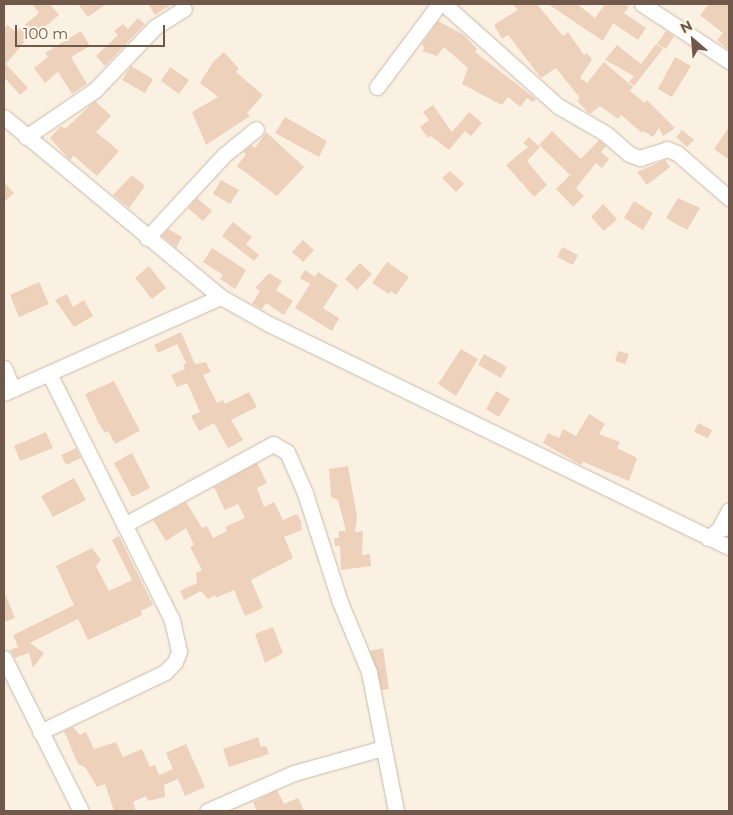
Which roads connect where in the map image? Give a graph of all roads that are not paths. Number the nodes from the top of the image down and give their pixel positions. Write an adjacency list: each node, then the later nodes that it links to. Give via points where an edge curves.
1 (439, 4): 6 (street)
2 (444, 4): 10 (street, via 558,106 605,133 629,154 640,158 667,149 677,153)
3 (642, 4): 5 (street)
4 (184, 9): 9 (street, via 155,27 95,90)
5 (729, 61)
6 (378, 87)
7 (4, 118): 9 (street)
8 (256, 129): 11 (street, via 224,155)
9 (26, 137): 11 (street)
10 (728, 193)
11 (147, 238): 12 (street)
12 (221, 297): 14 (street); 18 (street, via 269,324)
13 (4, 368): 15 (street)
14 (49, 373): 15 (street); 17 (street)
15 (9, 391)
16 (729, 510): 18 (street)
17 (124, 525): 21 (street, via 172,620 179,651 176,662 152,679); 22 (street, via 273,444 287,452 305,492 340,602 369,672)
18 (719, 531): 19 (street)
19 (729, 547)
20 (4, 658): 21 (street)
21 (40, 732): 23 (street)
22 (383, 748): 24 (street, via 294,774); 25 (street)
23 (81, 811)
24 (207, 811)
25 (396, 811)

